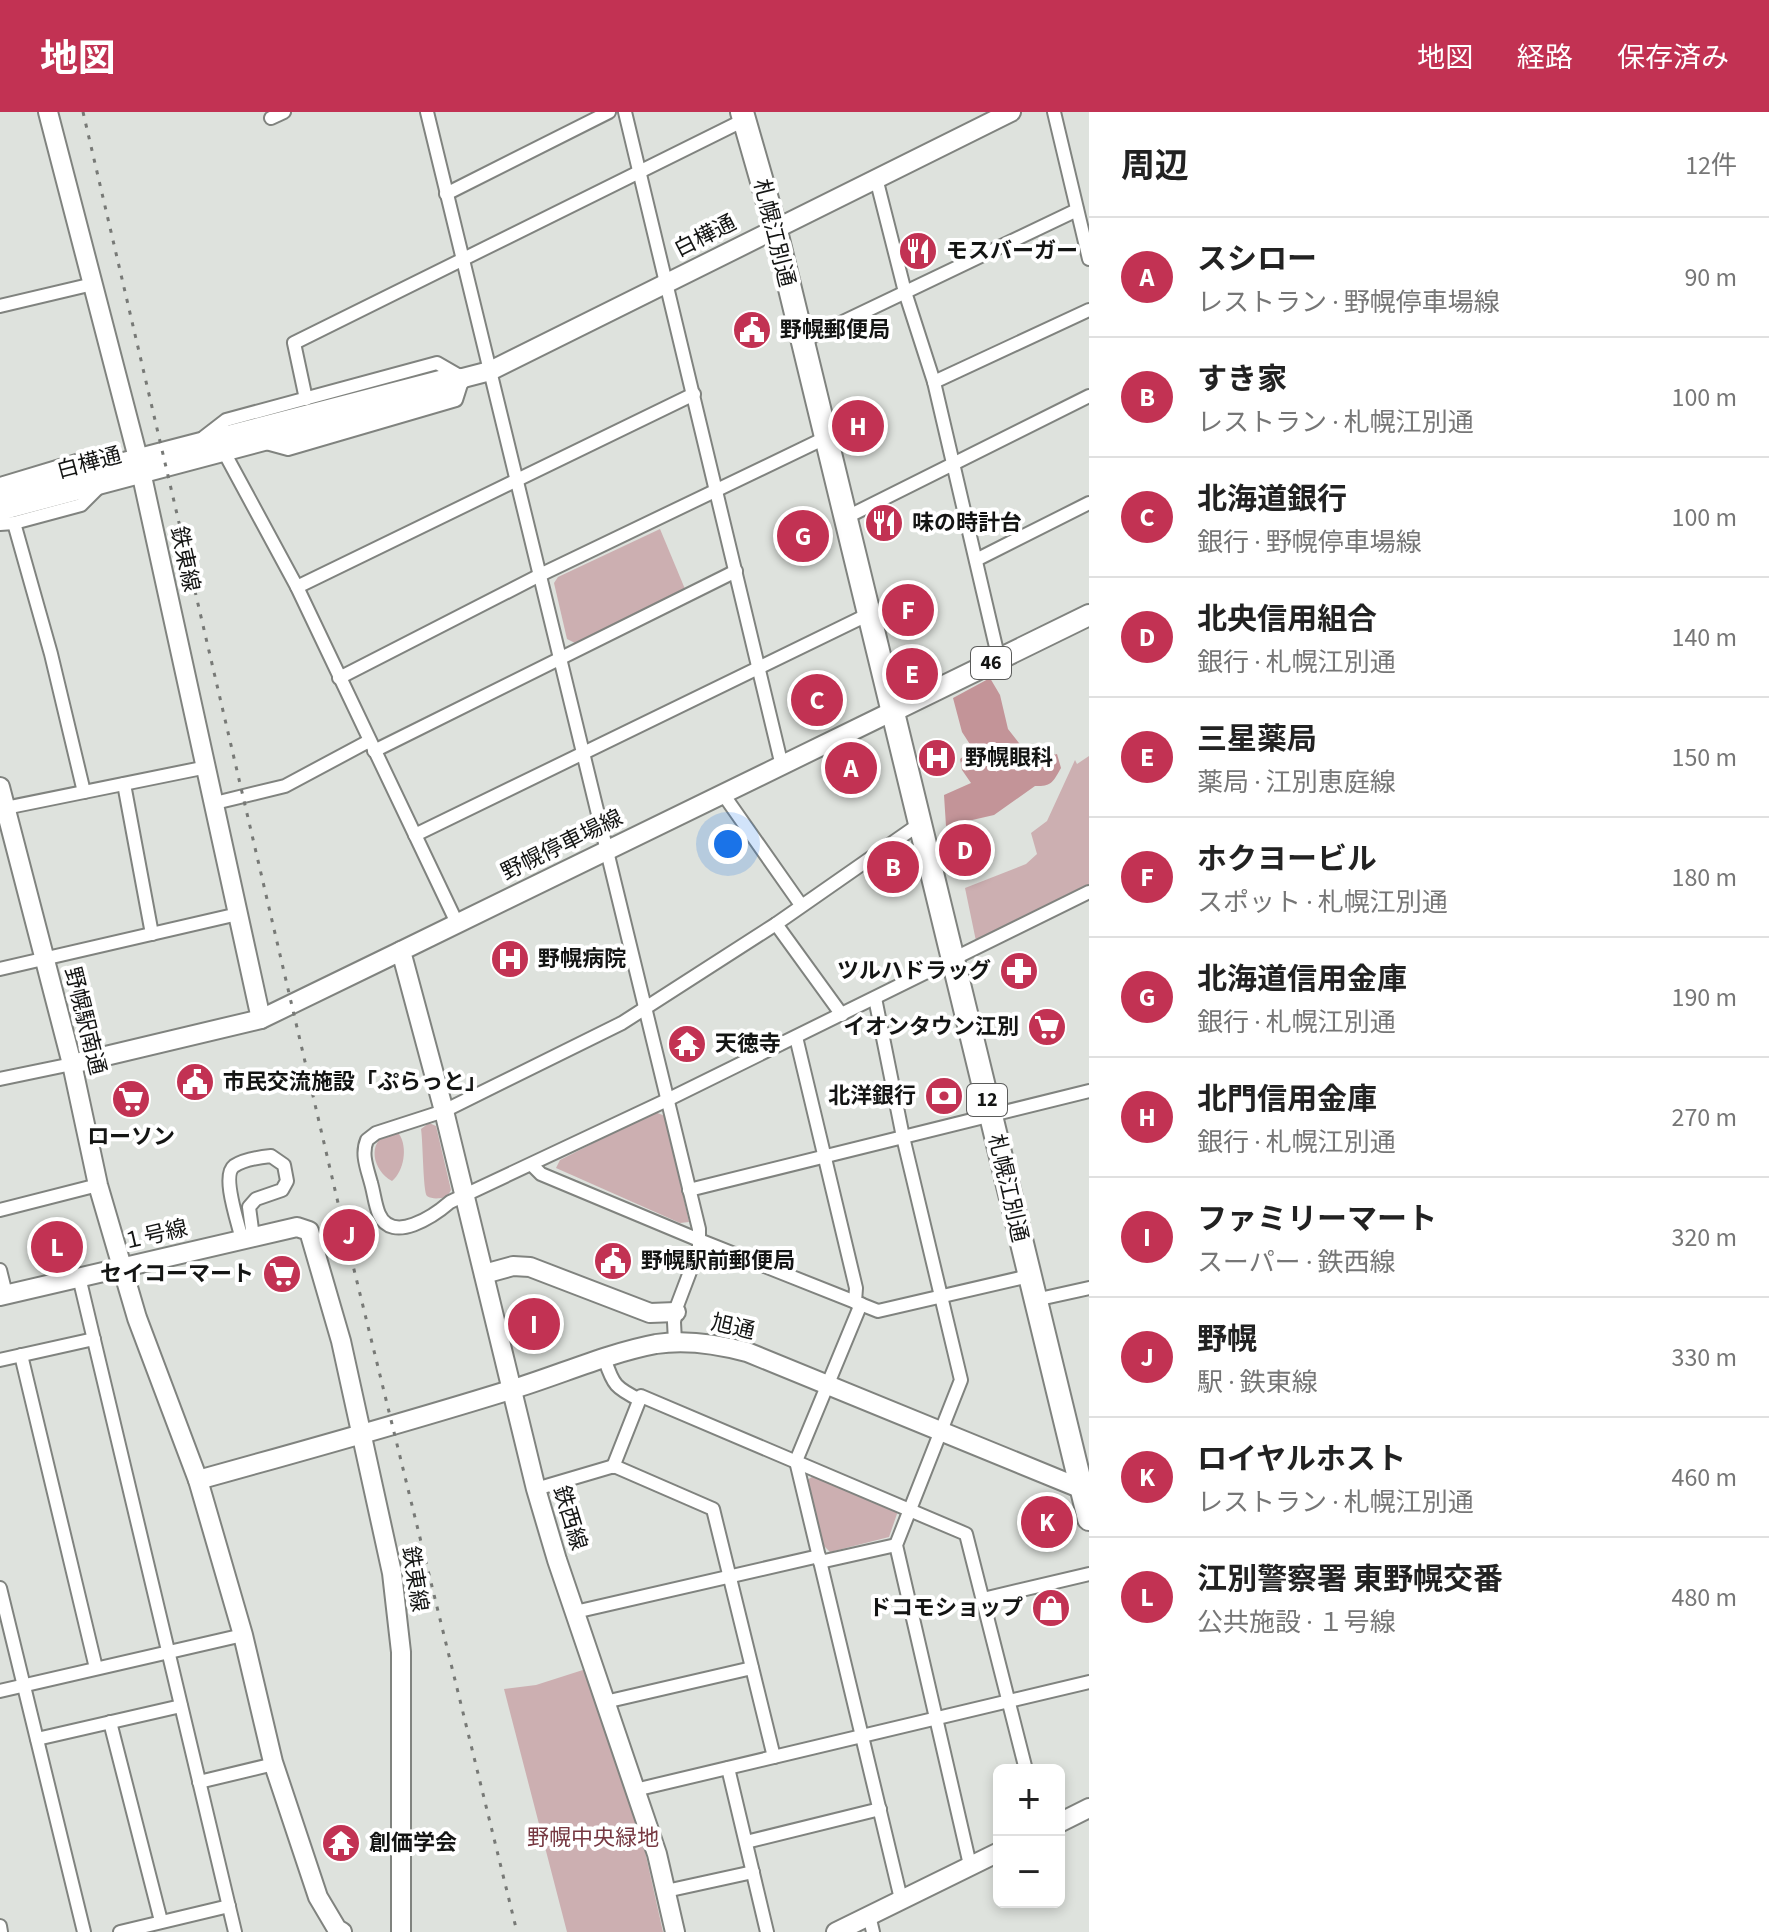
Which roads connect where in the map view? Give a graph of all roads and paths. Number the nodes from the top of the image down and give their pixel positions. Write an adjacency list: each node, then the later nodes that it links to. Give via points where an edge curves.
1 (48, 112): 18 (street, 鉄東線)
2 (284, 112): 9 (street)
3 (427, 112): 12 (street)
4 (609, 112): 12 (street)
5 (625, 112): 10 (street)
6 (1011, 112): 11 (street, 白樺通)
7 (1054, 112): 13 (street)
8 (743, 116): 10 (street); 14 (highway, 札幌江別通 / 12)
9 (271, 118)
10 (638, 172): 15 (street); 17 (street)
11 (876, 178): 14 (street, 白樺通); 19 (street)
12 (446, 194): 15 (street)
13 (1077, 210): 16 (street); 19 (street)
14 (775, 227): 17 (street, 白樺通); 22 (highway, 札幌江別通 / 12)
15 (463, 259): 23 (street); 28 (street, via 294,343)
16 (1089, 259)
17 (667, 282): 23 (street, 白樺通); 26 (street)
18 (93, 284): 20 (street); 33 (street, 鉄東線)
19 (905, 292): 22 (street); 25 (street)
20 (0, 306)
21 (1089, 310): 25 (street)
22 (801, 342): 29 (highway, 札幌江別通 / 12)
23 (490, 371): 24 (street, 白樺通); 35 (street)
24 (463, 378): 28 (street, via 437,363); 30 (street, 白樺通); 31 (street, 白樺通, via 445,393)
25 (934, 382): 32 (street)
26 (694, 394): 35 (street); 37 (street)
27 (1089, 396): 32 (street)
28 (306, 399): 30 (street, via 226,420)
29 (825, 438): 37 (street); 41 (highway, 札幌江別通 / 12)
30 (199, 442): 33 (street, 白樺通)
31 (224, 452): 33 (street, 白樺通); 46 (street)
32 (953, 463): 41 (street); 43 (street)
33 (140, 466): 34 (street, 白樺通); 57 (street, 鉄東線)
34 (102, 476): 36 (street, via 80,460); 38 (street, 白樺通); 40 (street, 白樺通)
35 (517, 482): 45 (street); 46 (street)
36 (0, 484)
37 (716, 489): 44 (street); 45 (street)
38 (0, 494)
39 (1089, 503): 43 (street)
40 (7, 517): 42 (street); 60 (street, via 51,654)
41 (845, 518): 47 (highway, 札幌江別通 / 12)
42 (0, 524)
43 (976, 560): 50 (street)
44 (736, 571): 49 (street); 51 (street)
45 (540, 575): 49 (street); 52 (street)
46 (297, 587): 52 (street)
47 (867, 615): 51 (street); 53 (highway, 札幌江別通 / 12)
48 (1089, 615): 50 (main road, 46)
49 (560, 657): 54 (street); 55 (street)
50 (999, 660): 53 (main road, 46)
51 (758, 667): 55 (street); 56 (street)
52 (339, 678): 54 (street)
53 (893, 711): 56 (street, 野幌停車場線); 64 (highway, 札幌江別通 / 12)
54 (372, 746): 62 (street, via 285,786); 65 (street)
55 (583, 752): 65 (street); 66 (street)
56 (782, 766): 61 (street, 野幌停車場線)
57 (207, 767): 58 (street); 62 (street, 鉄東線)
58 (124, 784): 60 (street); 72 (street)
59 (0, 787): 63 (street, 野幌駅南通)
60 (84, 792): 63 (street)
61 (723, 794): 66 (street, 野幌停車場線); 68 (street)
62 (215, 803): 69 (street, 鉄東線)
63 (2, 809): 74 (street, 野幌駅南通)
64 (918, 825): 68 (street); 75 (highway, 札幌江別通 / 12)
65 (415, 835): 70 (street)
66 (607, 850): 70 (street, 野幌停車場線); 78 (street)
67 (1089, 892): 75 (street)
68 (801, 905): 71 (street)
69 (238, 914): 72 (street); 80 (street, 鉄東線)
70 (457, 923): 73 (street, 野幌停車場線)
71 (776, 924): 78 (street); 79 (street)
72 (152, 934): 74 (street)
73 (401, 951): 80 (street, 野幌停車場線); 86 (street)
74 (45, 958): 76 (street); 82 (street, 野幌駅南通)
75 (952, 960): 77 (street); 87 (highway, 札幌江別通 / 12)
76 (0, 969)
77 (875, 998): 79 (street); 88 (street)
78 (645, 1007): 85 (street); 86 (street)
79 (842, 1015): 81 (street)
80 (261, 1019): 82 (street, 野幌停車場線)
81 (796, 1037): 85 (street); 89 (street)
82 (72, 1064): 83 (street); 91 (street, 野幌駅南通)
83 (0, 1079)
84 (1089, 1091): 87 (street)
85 (667, 1100): 90 (street); 92 (street)
86 (444, 1111): 93 (street, 鉄西線); 93 (street, via 376,1133 367,1140 364,1157 379,1214 393,1226 420,1223)
87 (990, 1115): 88 (street); 101 (highway, 札幌江別通 / 12)
88 (903, 1137): 89 (street); 105 (street)
89 (825, 1157): 92 (street); 107 (street)
90 (532, 1165): 93 (street); 96 (street, via 541,1174)
91 (98, 1185): 94 (street); 98 (street, 野幌駅南通)
92 (689, 1190): 96 (street)
93 (465, 1196): 100 (street, 鉄西線)
94 (0, 1210)
95 (248, 1238): 95 (street, via 230,1172 238,1164 271,1156 284,1165 287,1181 282,1190 249,1207); 97 (street, １号線, via 301,1227); 98 (street, １号線)
96 (699, 1240): 107 (street); 108 (street)
97 (313, 1241): 118 (street, 鉄東線)
98 (122, 1267): 102 (street, １号線); 121 (street, 野幌駅南通)
99 (0, 1270): 104 (street)
100 (484, 1274): 108 (street, via 530,1267 650,1313); 115 (street, 鉄西線)
101 (1029, 1276): 105 (street); 106 (highway, 札幌江別通 / 12)
102 (79, 1277): 104 (street, １号線); 109 (street)
103 (1089, 1288): 106 (street)
104 (3, 1295)
105 (940, 1296): 107 (street, via 878,1311); 117 (street, via 961,1380)
106 (1035, 1300): 122 (highway, 札幌江別通 / 12)
107 (858, 1303): 114 (street)
108 (676, 1312): 110 (street)
109 (94, 1339): 111 (street); 135 (street)
110 (675, 1342): 113 (street, 旭通); 114 (street, 旭通, via 747,1352)
111 (21, 1355): 112 (street); 136 (street)
112 (0, 1360)
113 (605, 1360): 115 (street, 旭通); 116 (street, via 617,1387)
114 (825, 1385): 117 (street, 旭通); 119 (street)
115 (512, 1390): 118 (street, 旭通); 123 (street, 鉄西線)
116 (640, 1400): 119 (street, via 641,1396); 120 (street)
117 (940, 1433): 122 (street, 旭通); 124 (street)
118 (362, 1435): 121 (street, 旭通); 172 (street, 鉄東線, via 392,1573 401,1652)
119 (796, 1461): 124 (street); 127 (street)
120 (613, 1467): 123 (street); 129 (street, via 713,1509)
121 (198, 1480): 134 (street, 野幌駅南通)
122 (1086, 1488): 125 (highway, 札幌江別通 / 12)
123 (536, 1489): 132 (street, 鉄西線)
124 (910, 1509): 126 (street); 131 (street, via 966,1534)
125 (1089, 1519)
126 (896, 1545): 127 (street); 144 (street)
127 (819, 1559): 129 (street); 146 (street)
128 (1089, 1574): 131 (street)
129 (730, 1576): 132 (street); 137 (street)
130 (0, 1588): 133 (street)
131 (983, 1599): 141 (street)
132 (575, 1612): 142 (street, 鉄西線)
133 (5, 1630): 139 (street)
134 (243, 1635): 135 (street); 149 (street, 野幌駅南通)
135 (168, 1652): 136 (street); 143 (street)
136 (96, 1668): 139 (street)
137 (752, 1668): 142 (street); 148 (street)
138 (1089, 1682): 141 (street)
139 (24, 1685): 140 (street); 147 (street)
140 (0, 1691)
141 (1009, 1700): 144 (street); 150 (street)
142 (605, 1702): 153 (street, 鉄西線)
143 (181, 1706): 145 (street); 152 (street)
144 (937, 1718): 146 (street); 159 (street)
145 (110, 1722): 147 (street); 164 (street)
146 (862, 1736): 148 (street); 155 (street)
147 (37, 1739): 169 (street)
148 (774, 1757): 151 (street)
149 (274, 1764): 152 (street); 167 (street, 野幌駅南通, via 318,1897)
150 (1025, 1764)
151 (728, 1768): 153 (street); 157 (street)
152 (199, 1782): 163 (street)
153 (635, 1790): 161 (street, 鉄西線)
154 (1089, 1808): 156 (street)
155 (880, 1809): 157 (street); 162 (street)
156 (1065, 1820)
157 (746, 1842): 160 (street)
158 (993, 1855): 159 (street)
159 (970, 1865): 162 (street)
160 (753, 1872): 161 (street); 174 (street)
161 (666, 1891): 173 (street, 鉄西線)
162 (901, 1899): 165 (street)
163 (229, 1906): 164 (street); 171 (street)
164 (161, 1921): 170 (street)
165 (871, 1924): 175 (street)
166 (0, 1926): 168 (street)
167 (337, 1931)
168 (1, 1932)
169 (84, 1932)
170 (120, 1932)
171 (235, 1932)
172 (401, 1932)
173 (675, 1932)
174 (767, 1932)
175 (836, 1932)

